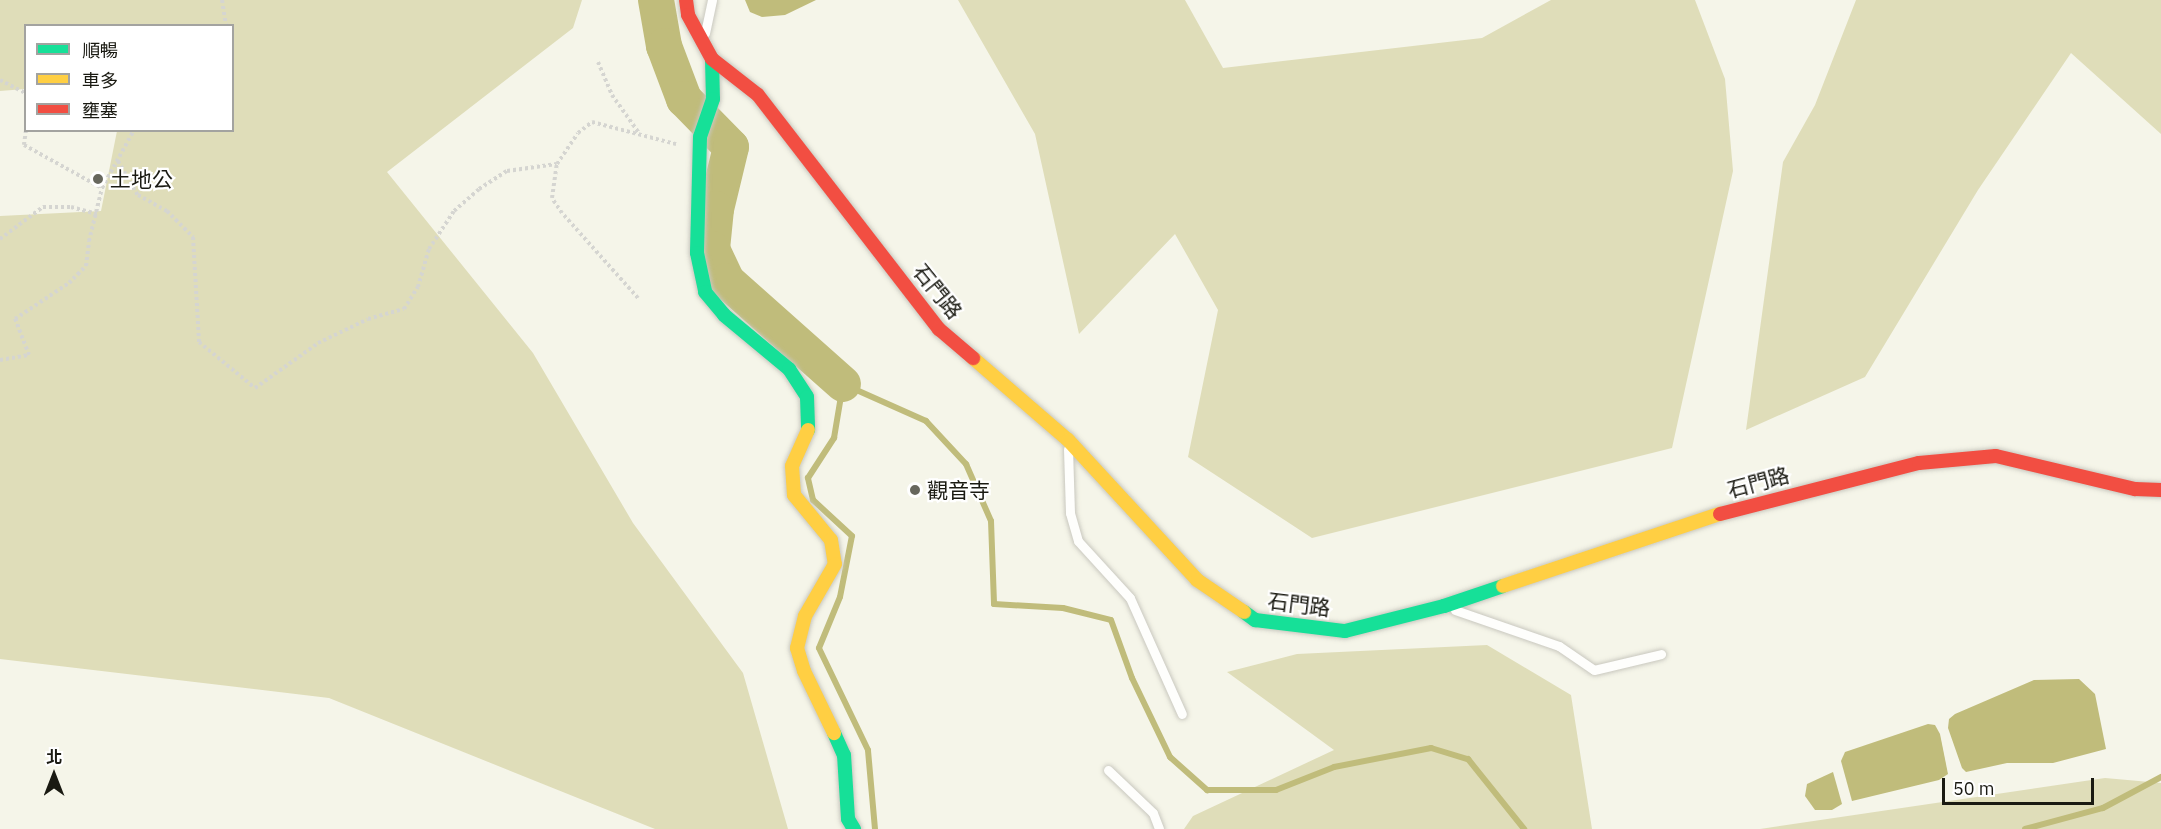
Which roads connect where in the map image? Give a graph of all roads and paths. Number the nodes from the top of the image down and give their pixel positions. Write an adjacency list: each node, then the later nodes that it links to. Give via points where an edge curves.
1 (222, 0): 4 (path)
2 (686, 0): 5 (street, 石門路, via 688,15)
3 (712, 0): 5 (lane)
4 (226, 24)
5 (704, 41): 6 (street, 石門路)
6 (712, 59): 13 (street, via 713,99); 21 (street, 石門路, via 758,95 939,329)
7 (598, 62): 12 (path, via 612,95)
8 (0, 80): 9 (path)
9 (24, 92)
10 (26, 132): 16 (path, via 24,145)
11 (133, 132): 14 (path)
12 (639, 134): 13 (path, via 679,144); 15 (path, via 592,122 578,133)
13 (700, 137): 27 (street, via 697,254 705,292 724,315 789,369 807,397 807,434 792,466 794,495 831,540 835,564 805,616 797,648 844,754 848,819)
14 (118, 161): 15 (path, via 138,195 167,211 193,237 199,342 255,388 318,343 368,319 404,309 418,287 429,249 454,211 479,189 507,171); 16 (path)
15 (557, 164): 19 (path, via 552,198)
16 (102, 188): 17 (path)
17 (96, 214): 18 (path, via 70,207 43,207); 20 (path, via 86,266 69,283 15,319 29,355)
18 (0, 239)
19 (638, 298)
20 (0, 360)
21 (1068, 440): 23 (street, 石門路, via 1197,580 1255,621 1345,631); 25 (lane, via 1070,513 1078,541 1130,598)
22 (2161, 490): 23 (street, 石門路, via 2135,489 1996,456 1919,463 1724,513)
23 (1444, 606): 24 (lane, via 1559,646 1594,670)
24 (1661, 654)
25 (1182, 714)
26 (1108, 770): 28 (lane, via 1153,813)
27 (854, 829)
28 (1159, 829)

